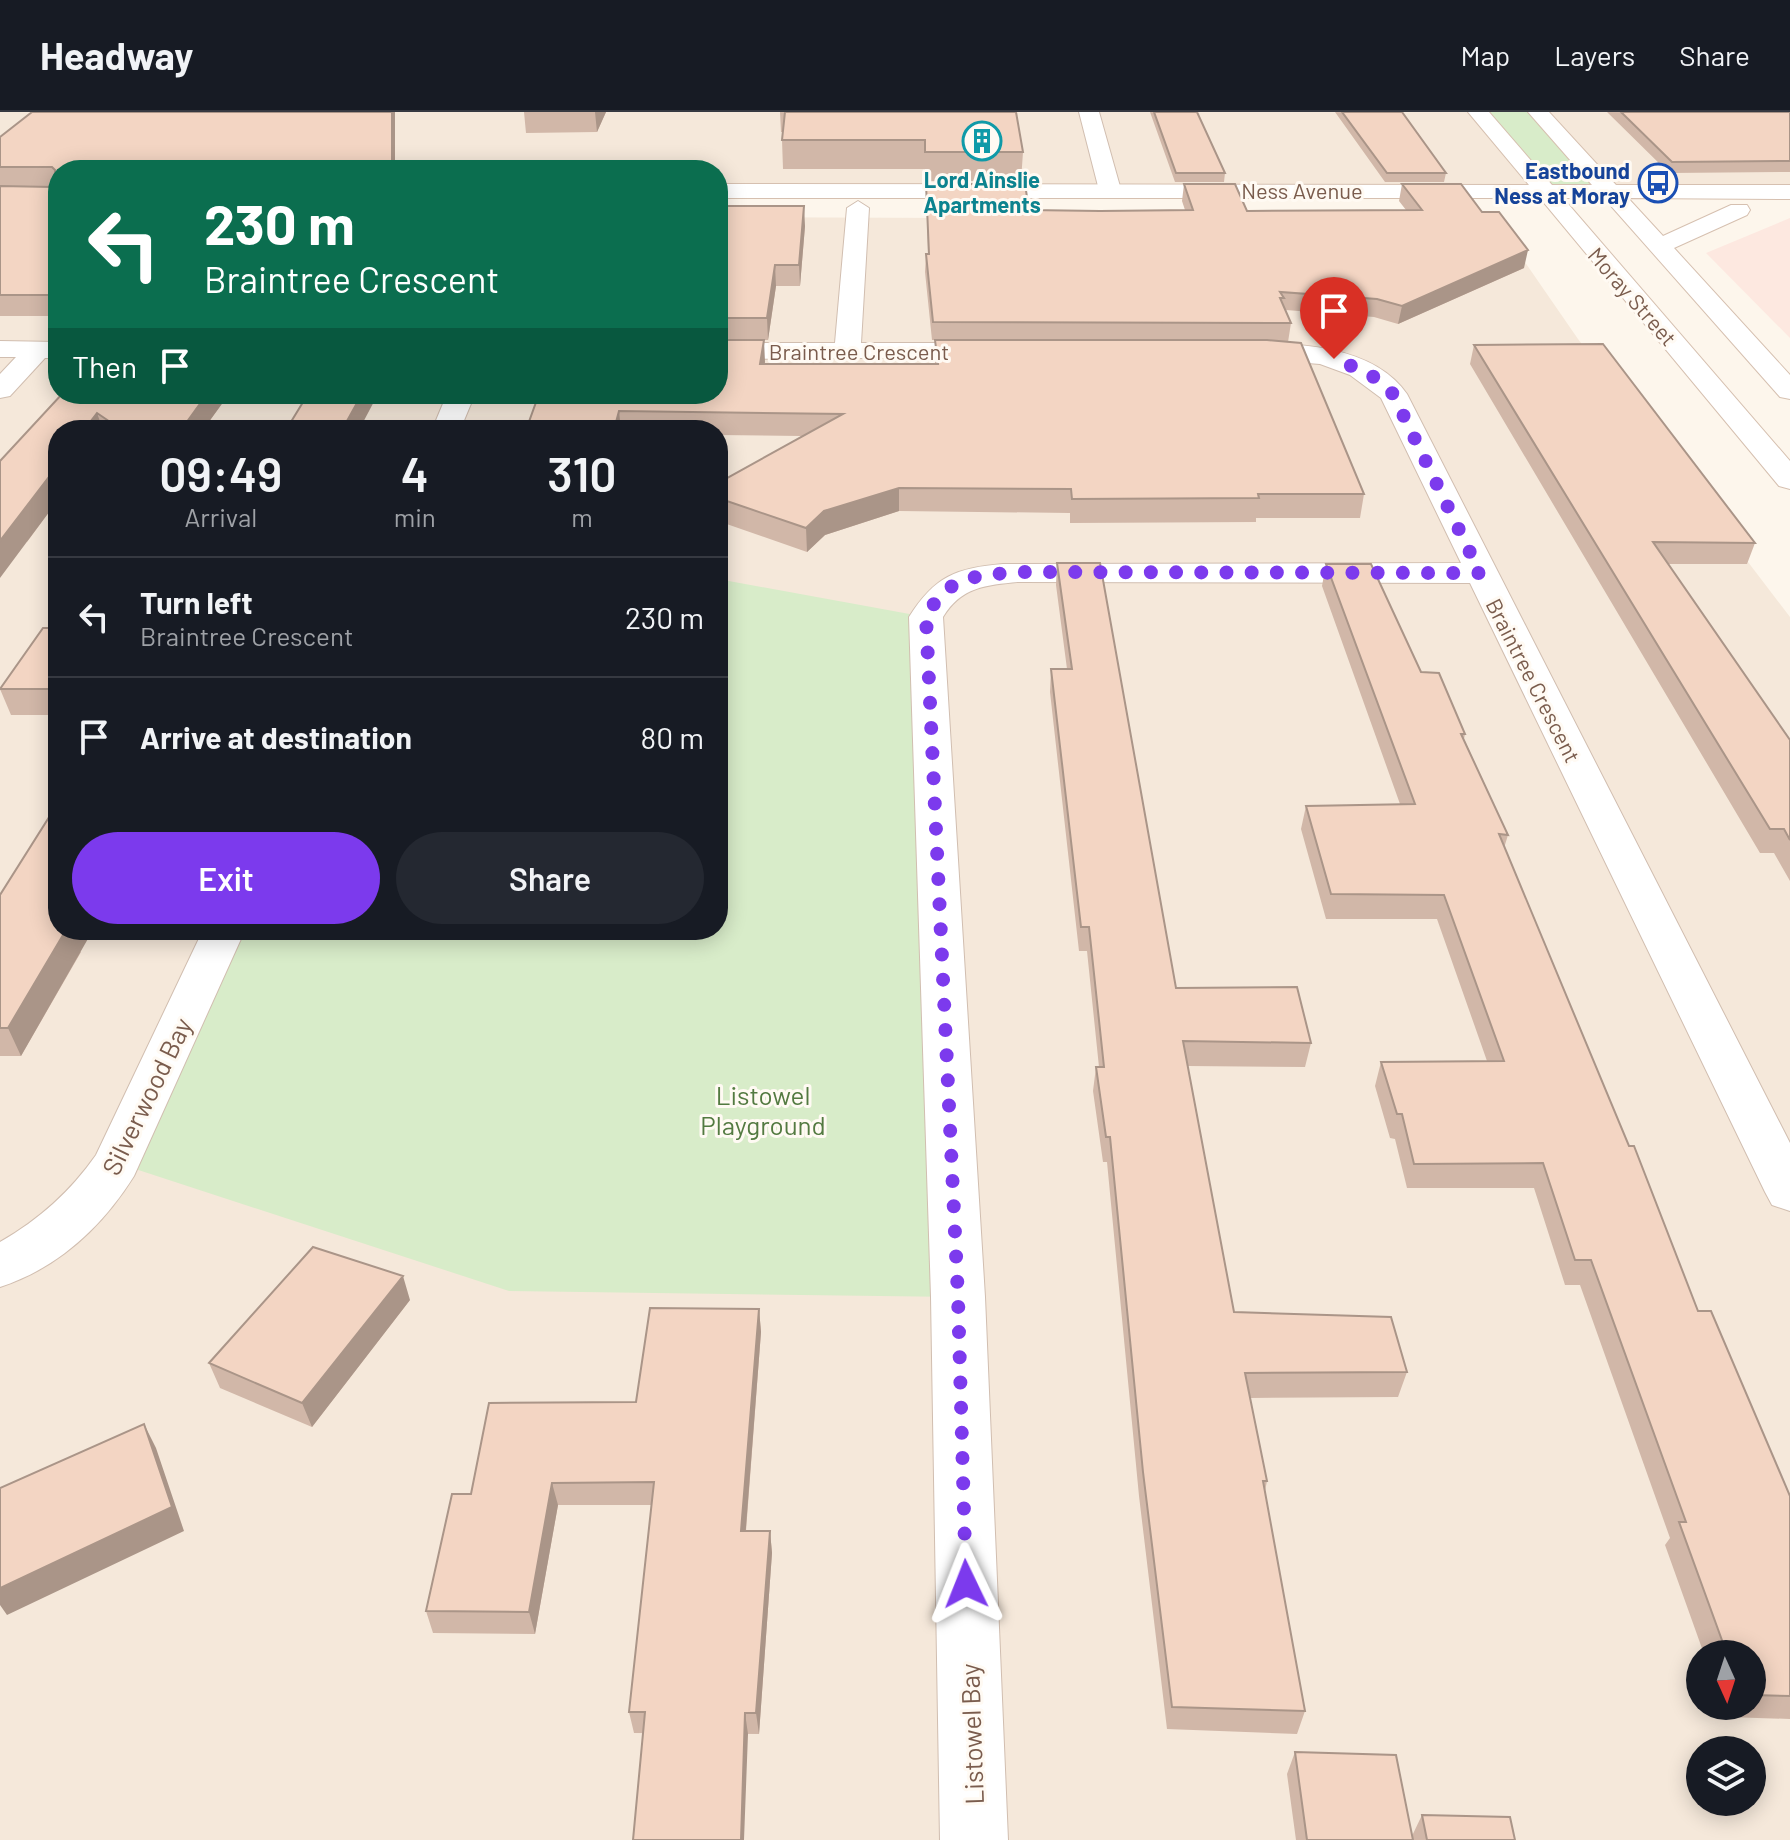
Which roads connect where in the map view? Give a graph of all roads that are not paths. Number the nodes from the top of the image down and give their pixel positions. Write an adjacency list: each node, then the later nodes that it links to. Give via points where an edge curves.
1 (1089, 112): 4 (street)
2 (1478, 112): 7 (street, Moray Street)
3 (1538, 112): 8 (street, Moray Street)
4 (1110, 190): 5 (street, Ness Avenue); 7 (street, Ness Avenue)
5 (728, 191)
6 (1790, 192): 8 (street, Ness Avenue)
7 (1550, 200): 8 (street, Ness Avenue); 10 (street, Ness Avenue); 22 (street, Moray Street)
8 (1616, 200): 11 (street, Ness Avenue); 13 (street, Moray Street)
9 (728, 207): 10 (street, Ness Avenue)
10 (858, 208): 19 (street)
11 (1739, 210): 12 (street, Ness Avenue); 13 (street)
12 (1790, 210)
13 (1657, 247): 21 (street, Moray Street)
14 (0, 349): 15 (street)
15 (48, 350): 20 (street)
16 (728, 351): 19 (street, Braintree Crescent)
17 (1032, 351): 19 (street, Braintree Crescent)
18 (1218, 351): 23 (street, Braintree Crescent, via 1313,354 1352,364 1382,384 1393,394)
19 (847, 352)
20 (0, 390)
21 (1790, 391)
22 (1790, 480)
23 (1480, 573): 25 (street, Braintree Crescent); 27 (street, Listowel Bay, via 1018,572 974,576 948,587 926,617 958,1297)
24 (219, 940): 26 (street, Silverwood Bay, via 117,1163 95,1197 62,1230)
25 (1790, 1192)
26 (0, 1266)
27 (974, 1840)

